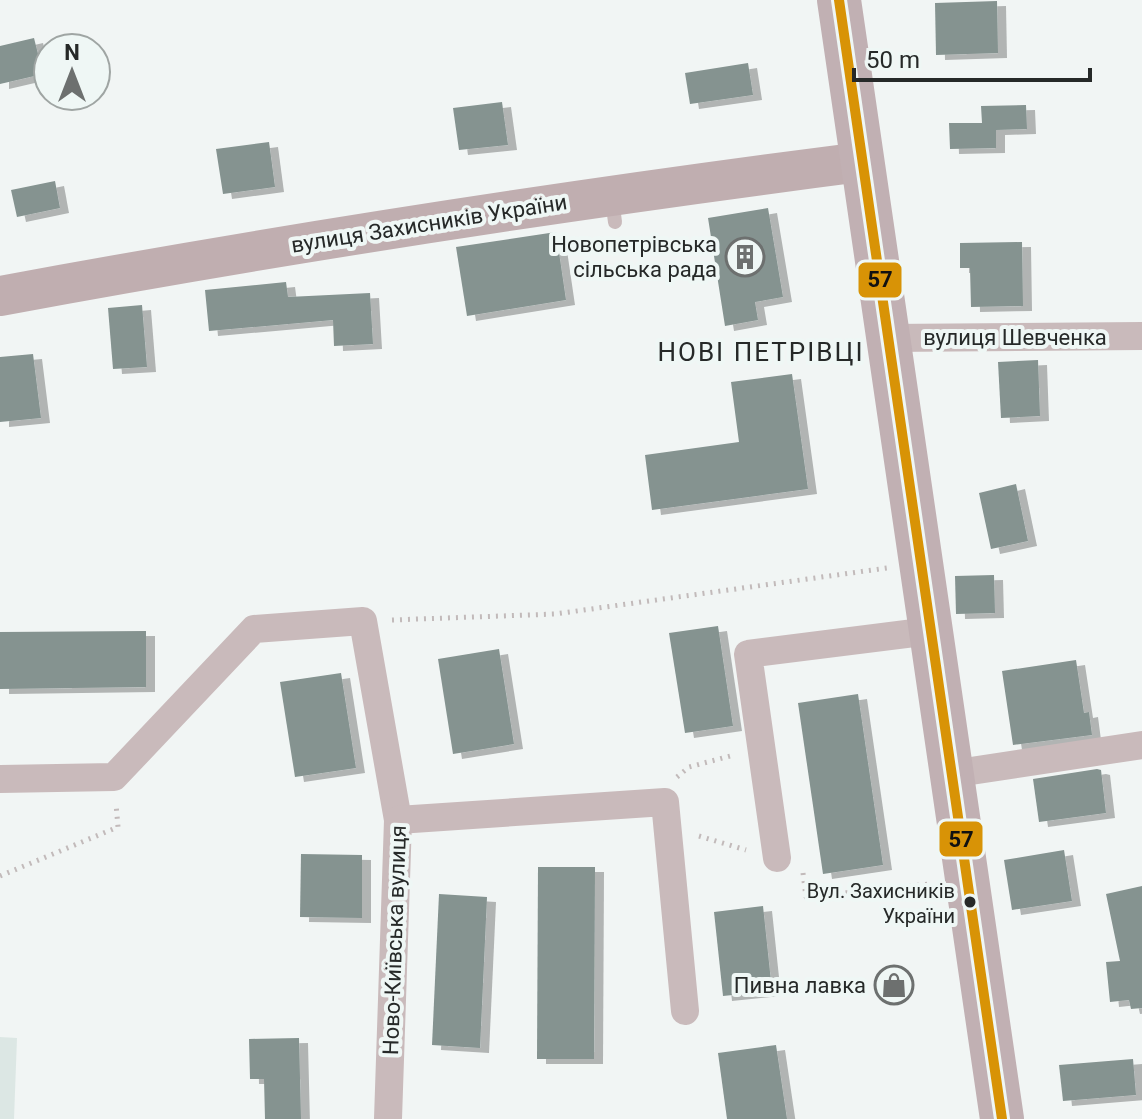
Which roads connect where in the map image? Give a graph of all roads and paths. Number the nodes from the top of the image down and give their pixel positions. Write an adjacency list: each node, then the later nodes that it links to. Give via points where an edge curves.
1 (839, 0): 2 (main road)
2 (861, 162): 3 (street, вулиця Захисників України, via 613,208 158,266); 5 (main road)
3 (0, 296)
4 (1142, 336): 5 (street, вулиця Шевченка)
5 (887, 338): 6 (main road)
6 (920, 563): 7 (path, via 555,614); 8 (main road)
7 (363, 621): 12 (street, via 254,629); 15 (street, Ново-Київська вулиця)
8 (930, 631): 10 (street, via 748,654); 11 (main road)
9 (1142, 745): 11 (street)
10 (761, 748): 14 (path, via 689,767); 16 (street)
11 (951, 774): 20 (main road)
12 (114, 777): 13 (street); 17 (path, via 118,827)
13 (0, 779)
14 (646, 803): 15 (street); 18 (street, via 665,802)
15 (398, 820): 19 (street, Ново-Київська вулиця)
16 (777, 858)
17 (0, 876)
18 (685, 1011)
19 (388, 1119)
20 (1002, 1119)

